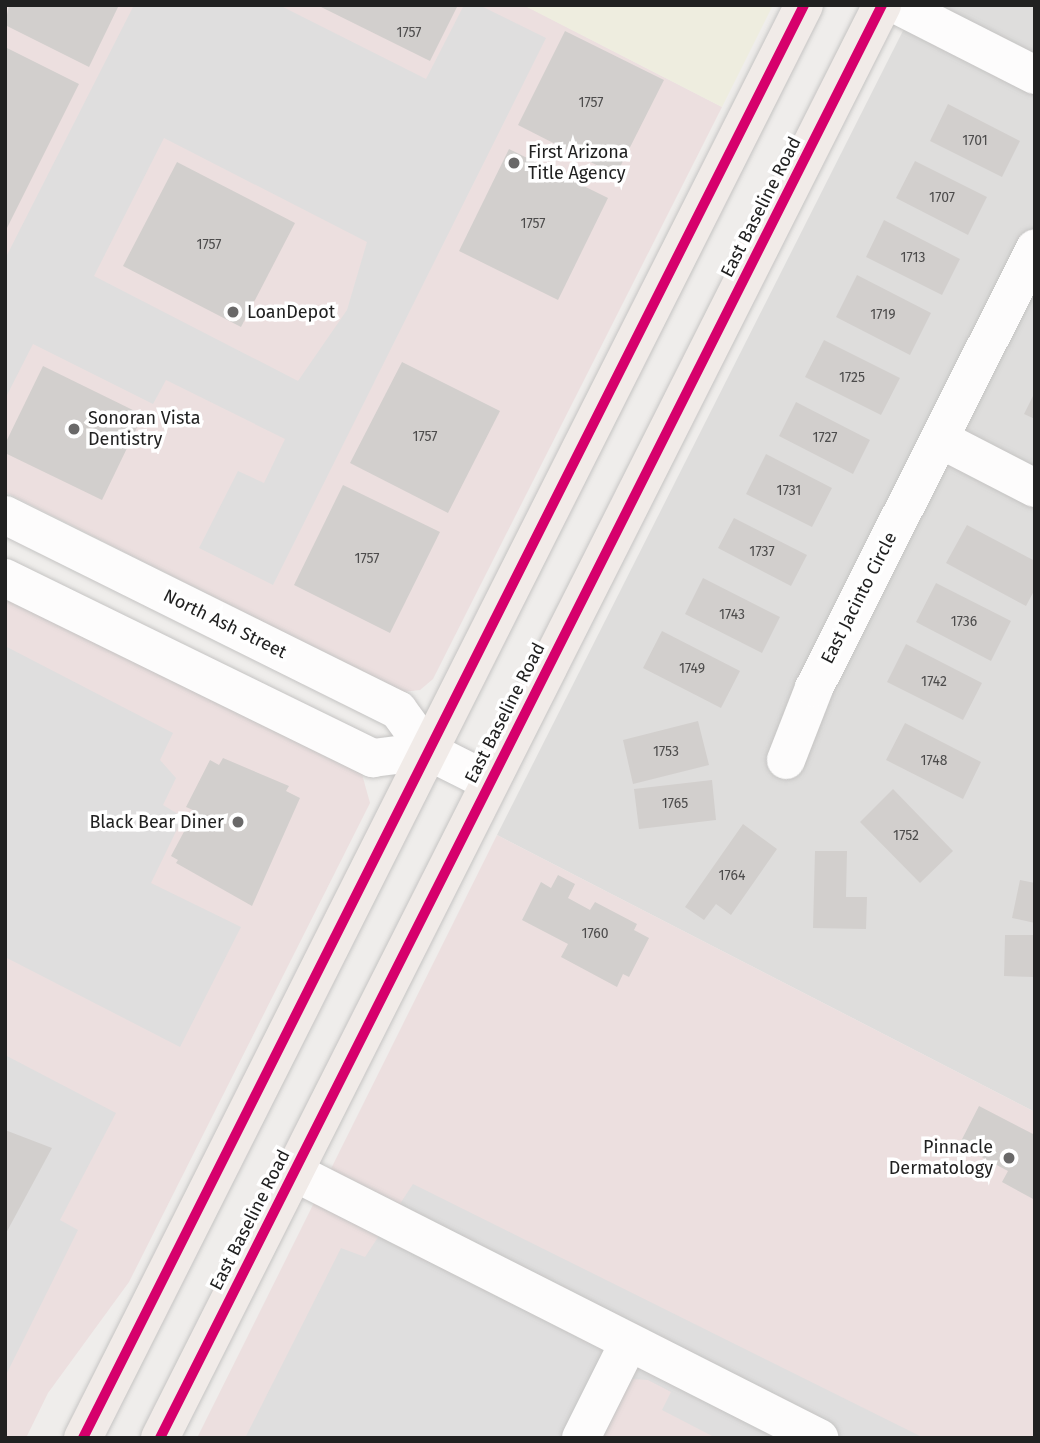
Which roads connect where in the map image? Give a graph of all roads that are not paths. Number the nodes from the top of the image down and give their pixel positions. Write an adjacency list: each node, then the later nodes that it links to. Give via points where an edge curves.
1 (804, 5): 10 (main road)
2 (882, 5): 12 (main road, East Baseline Road)
3 (897, 5): 4 (street)
4 (1035, 75)
5 (1035, 248): 6 (street, East Jacinto Circle)
6 (940, 439): 7 (street); 11 (street, East Jacinto Circle, via 814,688)
7 (1035, 488)
8 (5, 515): 10 (street, North Ash Street, via 398,710)
9 (5, 578): 10 (street, via 373,758)
10 (428, 751): 12 (street, North Ash Street); 15 (main road)
11 (786, 760)
12 (490, 782): 13 (main road, East Baseline Road)
13 (294, 1172): 14 (street); 16 (main road, East Baseline Road)
14 (629, 1342): 17 (street); 18 (street)
15 (83, 1438)
16 (160, 1438)
17 (581, 1438)
18 (819, 1438)

